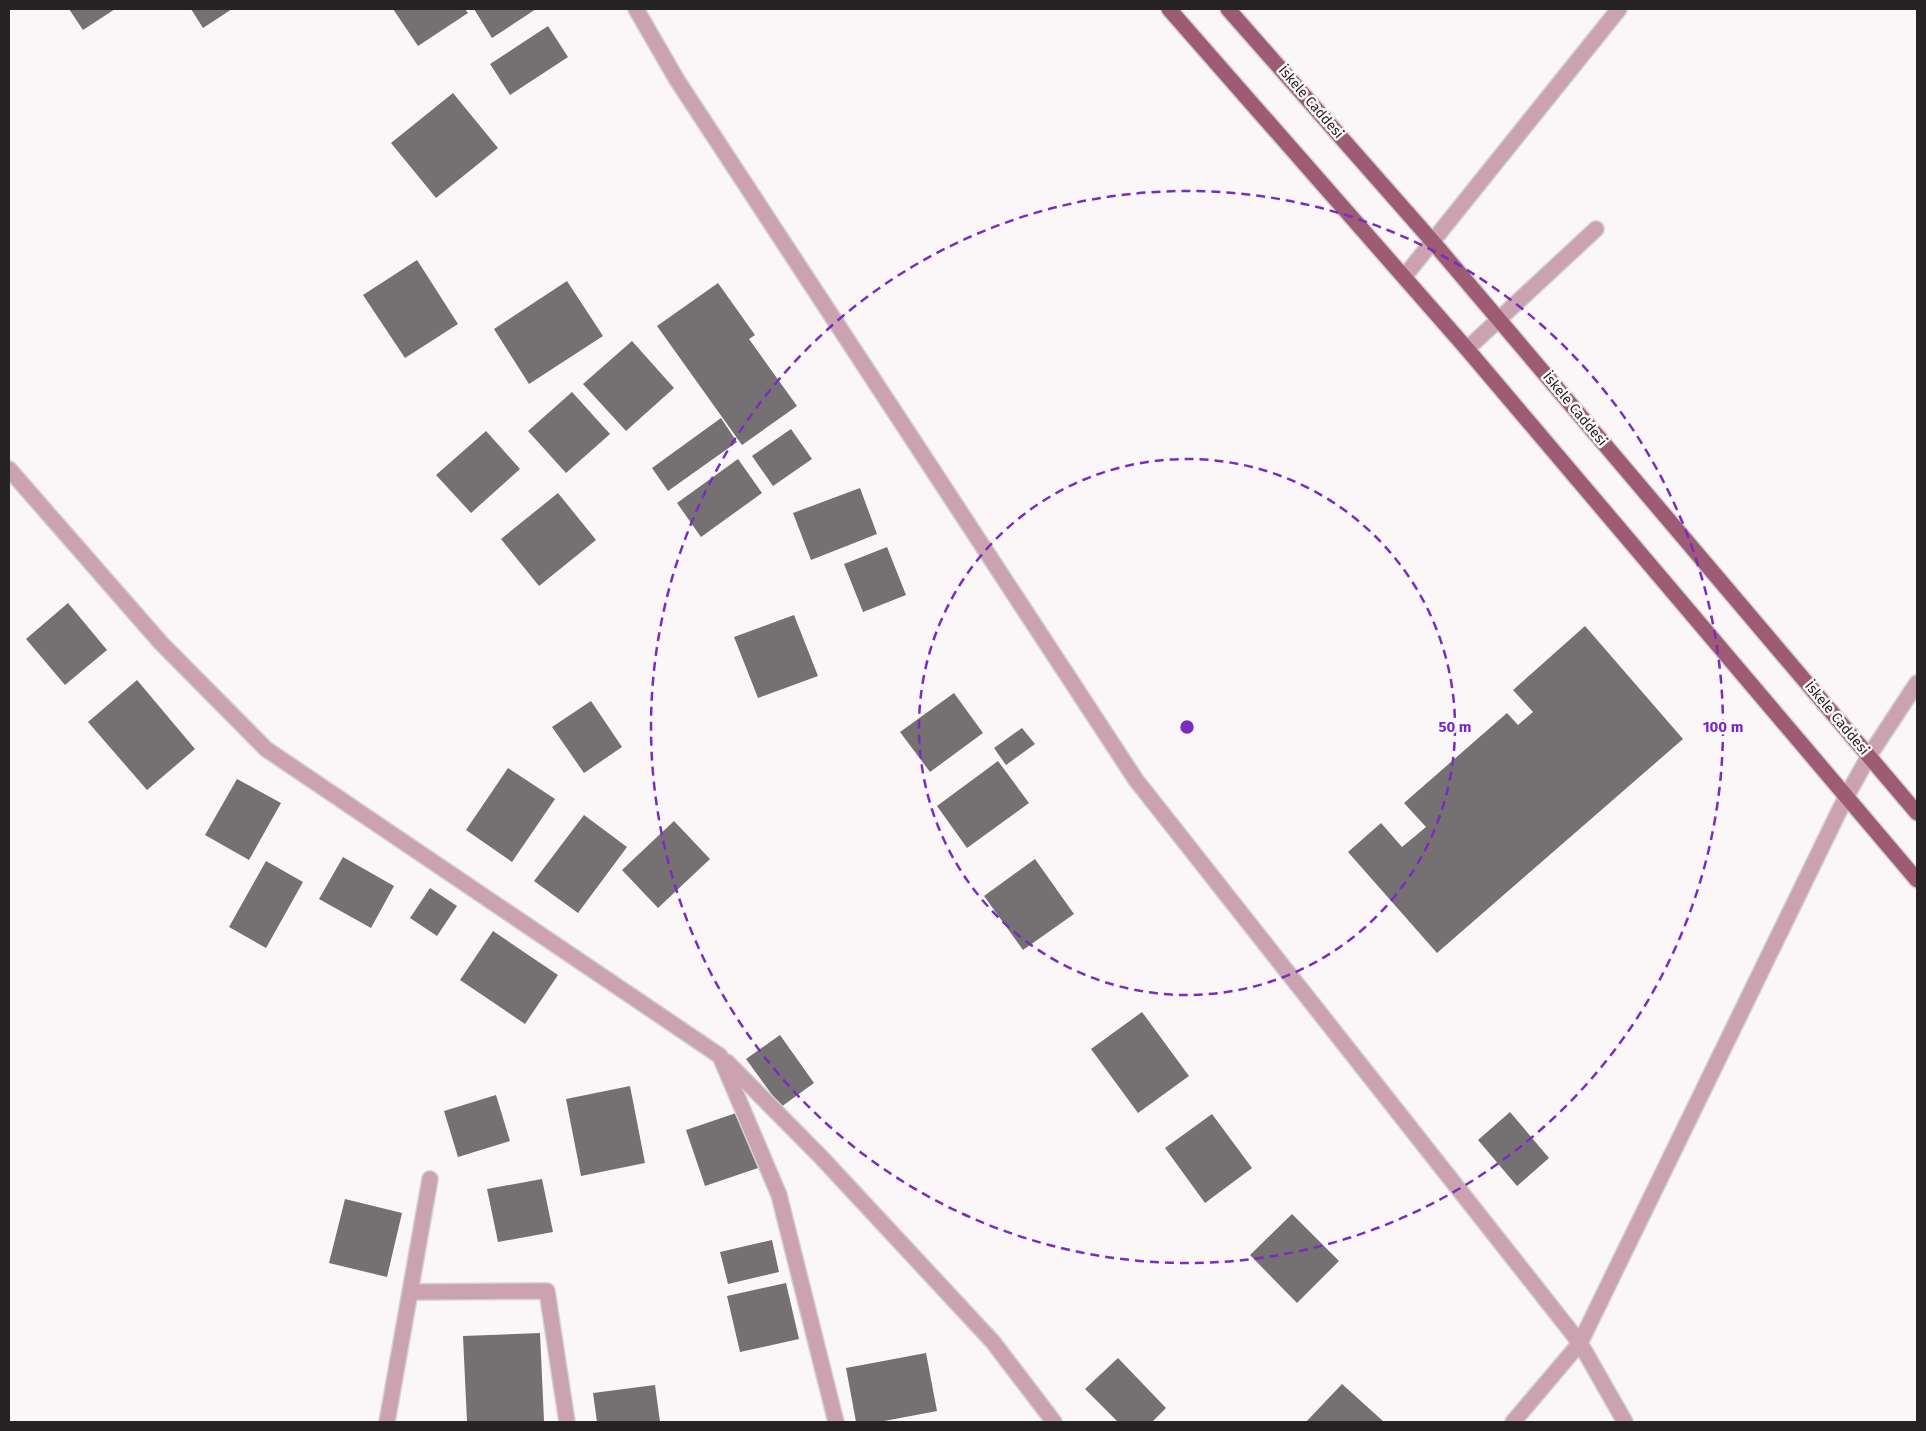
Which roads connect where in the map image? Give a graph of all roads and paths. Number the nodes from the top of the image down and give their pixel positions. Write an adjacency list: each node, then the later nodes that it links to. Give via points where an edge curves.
1 (636, 9): 19 (street, via 677,80 1136,780)
2 (1169, 9): 7 (main road)
3 (1228, 9): 6 (main road, İskele Caddesi)
4 (1619, 9): 6 (street)
5 (1596, 229): 8 (street)
6 (1433, 242): 7 (street); 8 (main road, İskele Caddesi)
7 (1404, 277): 9 (main road)
8 (1499, 320): 9 (street); 12 (main road, İskele Caddesi)
9 (1467, 349): 13 (main road)
10 (9, 469): 16 (street, via 161,643 266,749)
11 (1917, 683): 12 (street)
12 (1869, 756): 13 (street); 14 (main road, İskele Caddesi)
13 (1846, 797): 15 (main road); 19 (street)
14 (1917, 813)
15 (1917, 880)
16 (720, 1056): 22 (street, via 779,1195); 23 (street, via 821,1157 994,1342)
17 (430, 1179): 18 (street)
18 (412, 1292): 20 (street); 21 (street, via 547,1291)
19 (1580, 1343): 24 (street); 25 (street)
20 (387, 1422)
21 (567, 1422)
22 (836, 1422)
23 (1054, 1422)
24 (1513, 1422)
25 (1625, 1422)

